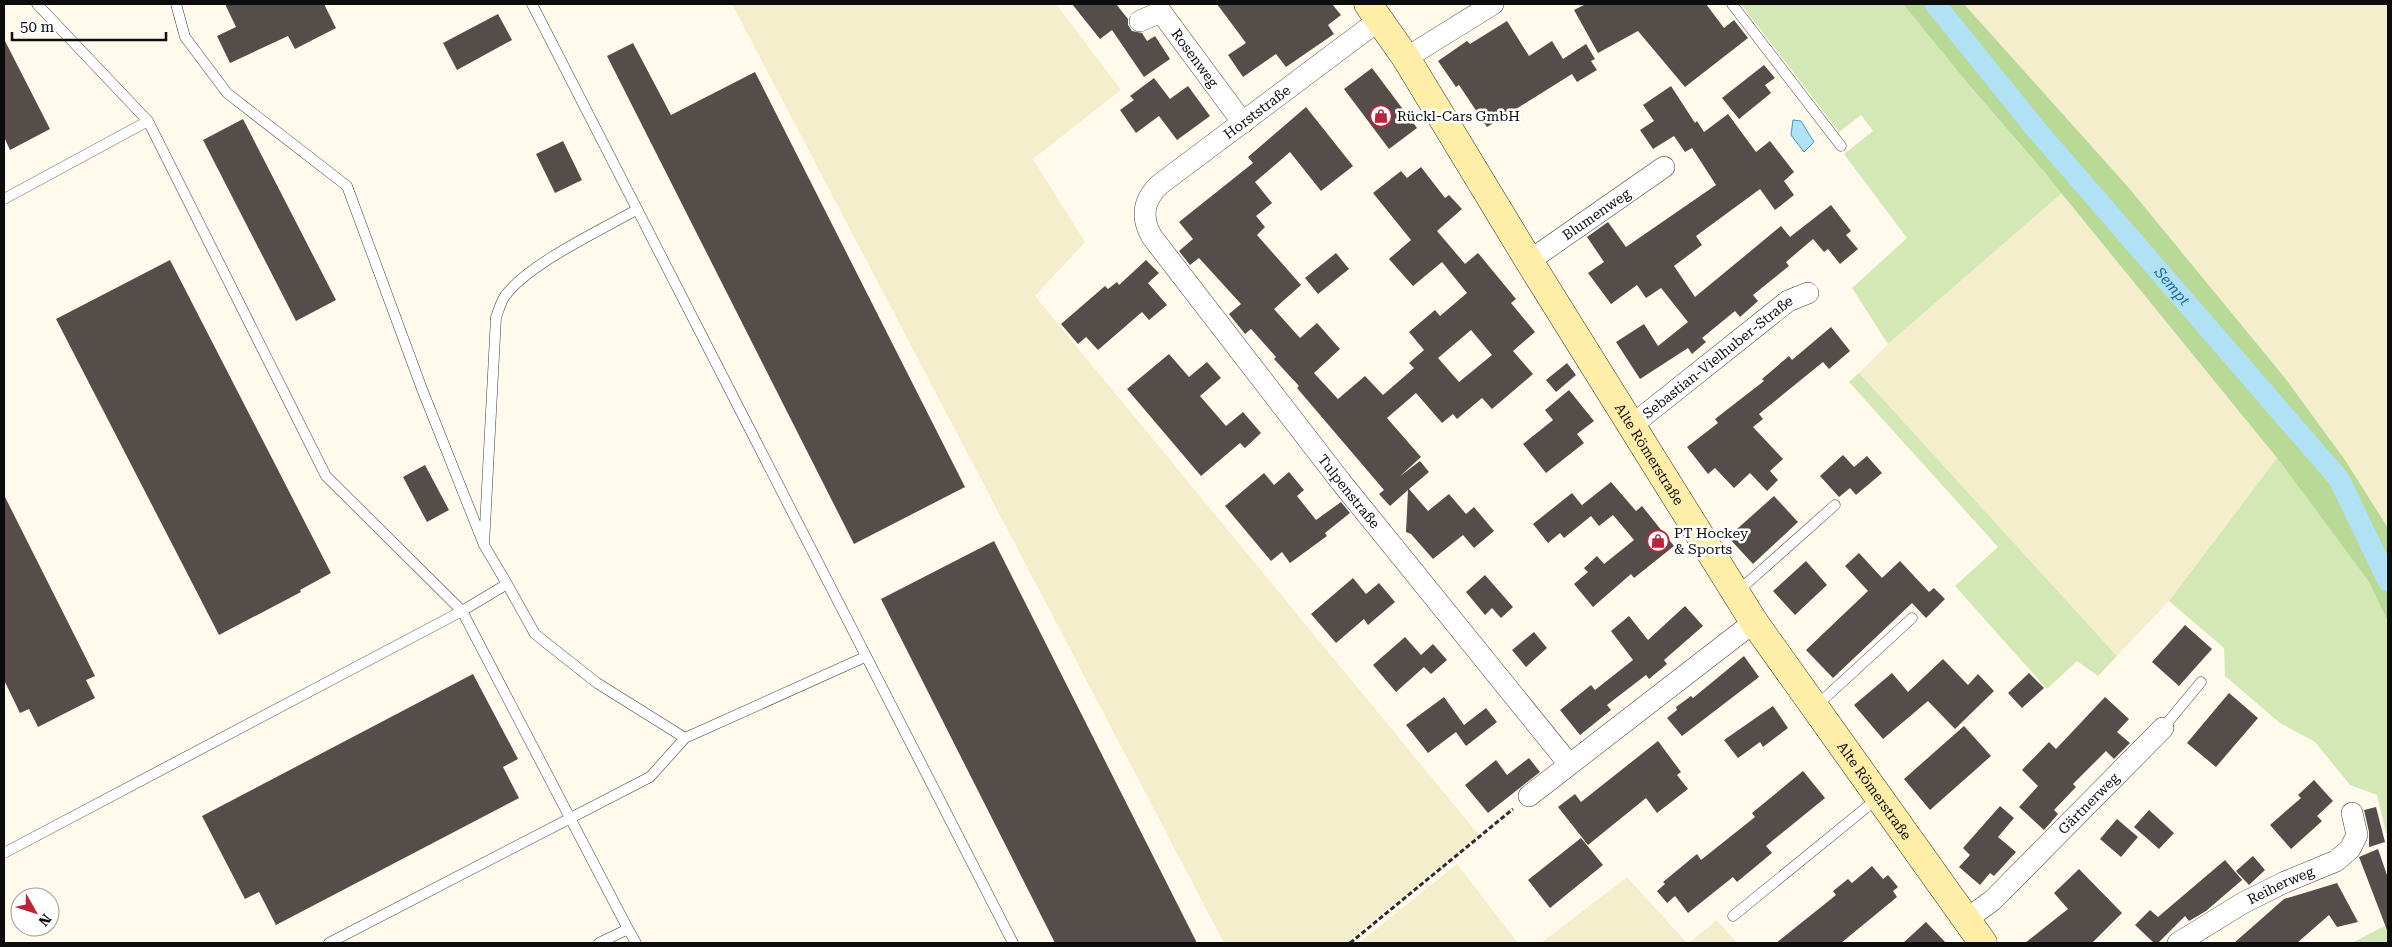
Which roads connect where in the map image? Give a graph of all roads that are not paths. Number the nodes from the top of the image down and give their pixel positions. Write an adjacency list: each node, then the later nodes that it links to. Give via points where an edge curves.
1 (37, 4): 9 (lane)
2 (176, 4): 20 (lane, via 185,36 227,92 346,186)
3 (532, 4): 14 (lane)
4 (1493, 4): 8 (street)
5 (1732, 4): 11 (lane)
6 (1374, 12): 8 (main road, Alte Römerstraße); 10 (street, Horststraße)
7 (1140, 21): 10 (street, Rosenweg, via 1162,12)
8 (1406, 58): 16 (main road, Alte Römerstraße)
9 (148, 121): 13 (lane); 23 (lane, via 326,476)
10 (1243, 122): 15 (street, Horststraße, via 1159,185 1147,200)
11 (1842, 146)
12 (1664, 167): 16 (street, Blumenweg)
13 (4, 199)
14 (636, 210): 20 (lane, via 549,260 504,296 496,317); 26 (lane)
15 (1144, 210): 31 (street, Tulpenstraße, via 1144,219 1152,237 1341,482)
16 (1529, 261): 18 (main road, Alte Römerstraße)
17 (1808, 293): 18 (street, Sebastian-Vielhuber-Straße, via 1788,301)
18 (1631, 426): 22 (main road, Alte Römerstraße)
19 (1835, 505): 22 (lane)
20 (484, 546): 21 (lane)
21 (507, 584): 23 (lane); 30 (lane, via 535,634 597,683)
22 (1736, 593): 25 (main road, Alte Römerstraße)
23 (462, 611): 35 (lane); 36 (lane)
24 (1912, 618): 28 (lane)
25 (1754, 622): 28 (main road, Alte Römerstraße); 31 (street)
26 (865, 657): 30 (lane); 43 (lane)
27 (2201, 682): 29 (lane, Gärtnerweg)
28 (1815, 707): 33 (main road, Alte Römerstraße)
29 (2163, 728): 38 (street, Gärtnerweg, via 1994,900)
30 (685, 738): 35 (lane, via 650,777)
31 (1569, 764): 32 (street)
32 (1529, 796)
33 (1879, 796): 37 (lane); 38 (main road, Alte Römerstraße)
34 (2352, 813): 45 (street, Reiherweg, via 2357,835 2350,849 2336,861 2243,903)
35 (570, 817): 39 (lane); 40 (lane)
36 (4, 853)
37 (1733, 916)
38 (1967, 920): 44 (main road, Alte Römerstraße)
39 (628, 929): 41 (lane); 42 (lane)
40 (329, 943)
41 (599, 943)
42 (636, 943)
43 (1013, 943)
44 (1983, 943)
45 (2178, 943)

